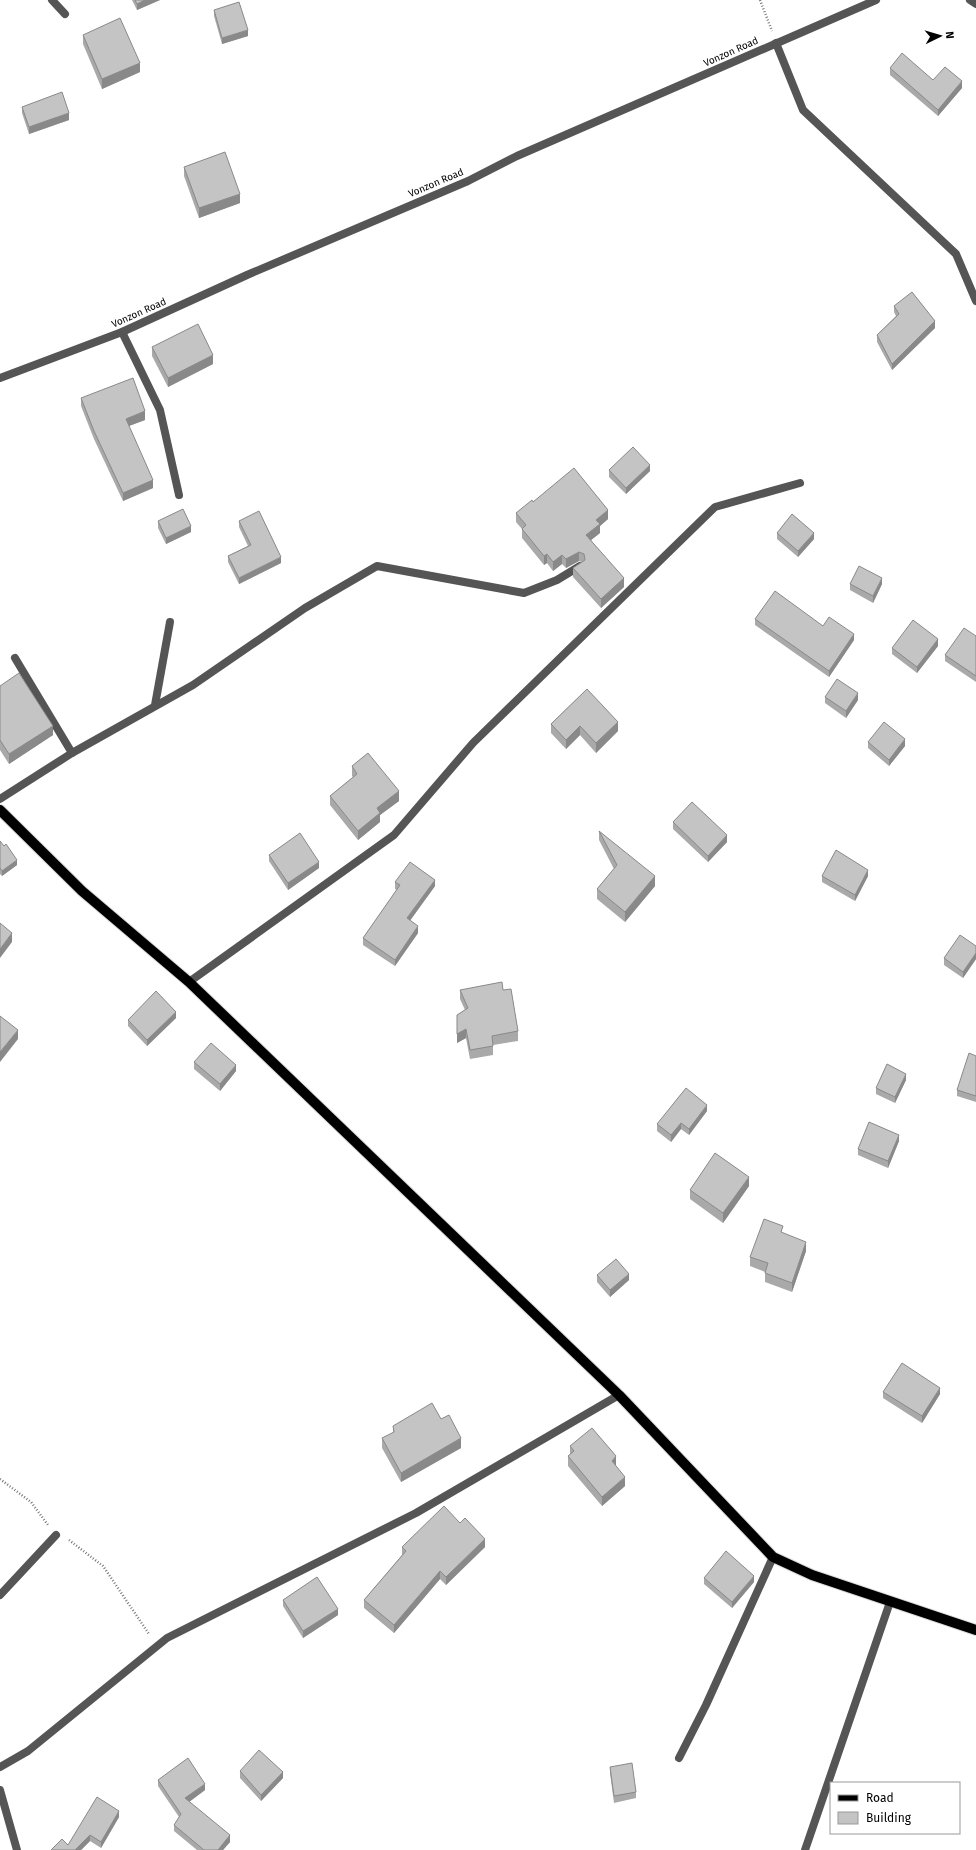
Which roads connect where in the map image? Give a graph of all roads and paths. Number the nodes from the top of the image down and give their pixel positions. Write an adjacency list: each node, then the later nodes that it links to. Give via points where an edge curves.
1 (52, 0): 6 (street)
2 (760, 0): 7 (path)
3 (876, 0): 7 (street, Vonzon Road)
4 (970, 0): 5 (street)
5 (976, 4)
6 (66, 14)
7 (776, 43): 8 (street, via 803,110 956,254); 9 (street, Vonzon Road)
8 (976, 300)
9 (122, 332): 10 (street, Vonzon Road); 12 (street, via 160,410)
10 (0, 378)
11 (800, 483): 20 (street, via 715,507 474,743 394,835)
12 (179, 495)
13 (580, 566): 16 (street, via 557,580 524,593 377,566 305,608 193,685)
14 (170, 622): 16 (street)
15 (15, 658): 17 (street)
16 (155, 705): 17 (street)
17 (72, 753): 18 (street)
18 (0, 799)
19 (0, 810): 20 (main road, via 82,891)
20 (188, 982): 21 (main road)
21 (619, 1395): 24 (main road); 28 (street, via 416,1513 167,1638)
22 (0, 1479): 23 (path, via 31,1502)
23 (56, 1535): 25 (street); 28 (path, via 71,1541 103,1566)
24 (773, 1557): 26 (main road, via 812,1575); 29 (street, via 706,1705)
25 (0, 1595)
26 (890, 1602): 27 (main road); 33 (street)
27 (976, 1630)
28 (157, 1647): 30 (street, via 28,1751)
29 (679, 1758)
30 (1, 1765)
31 (0, 1790): 32 (street)
32 (17, 1850)
33 (805, 1850)

